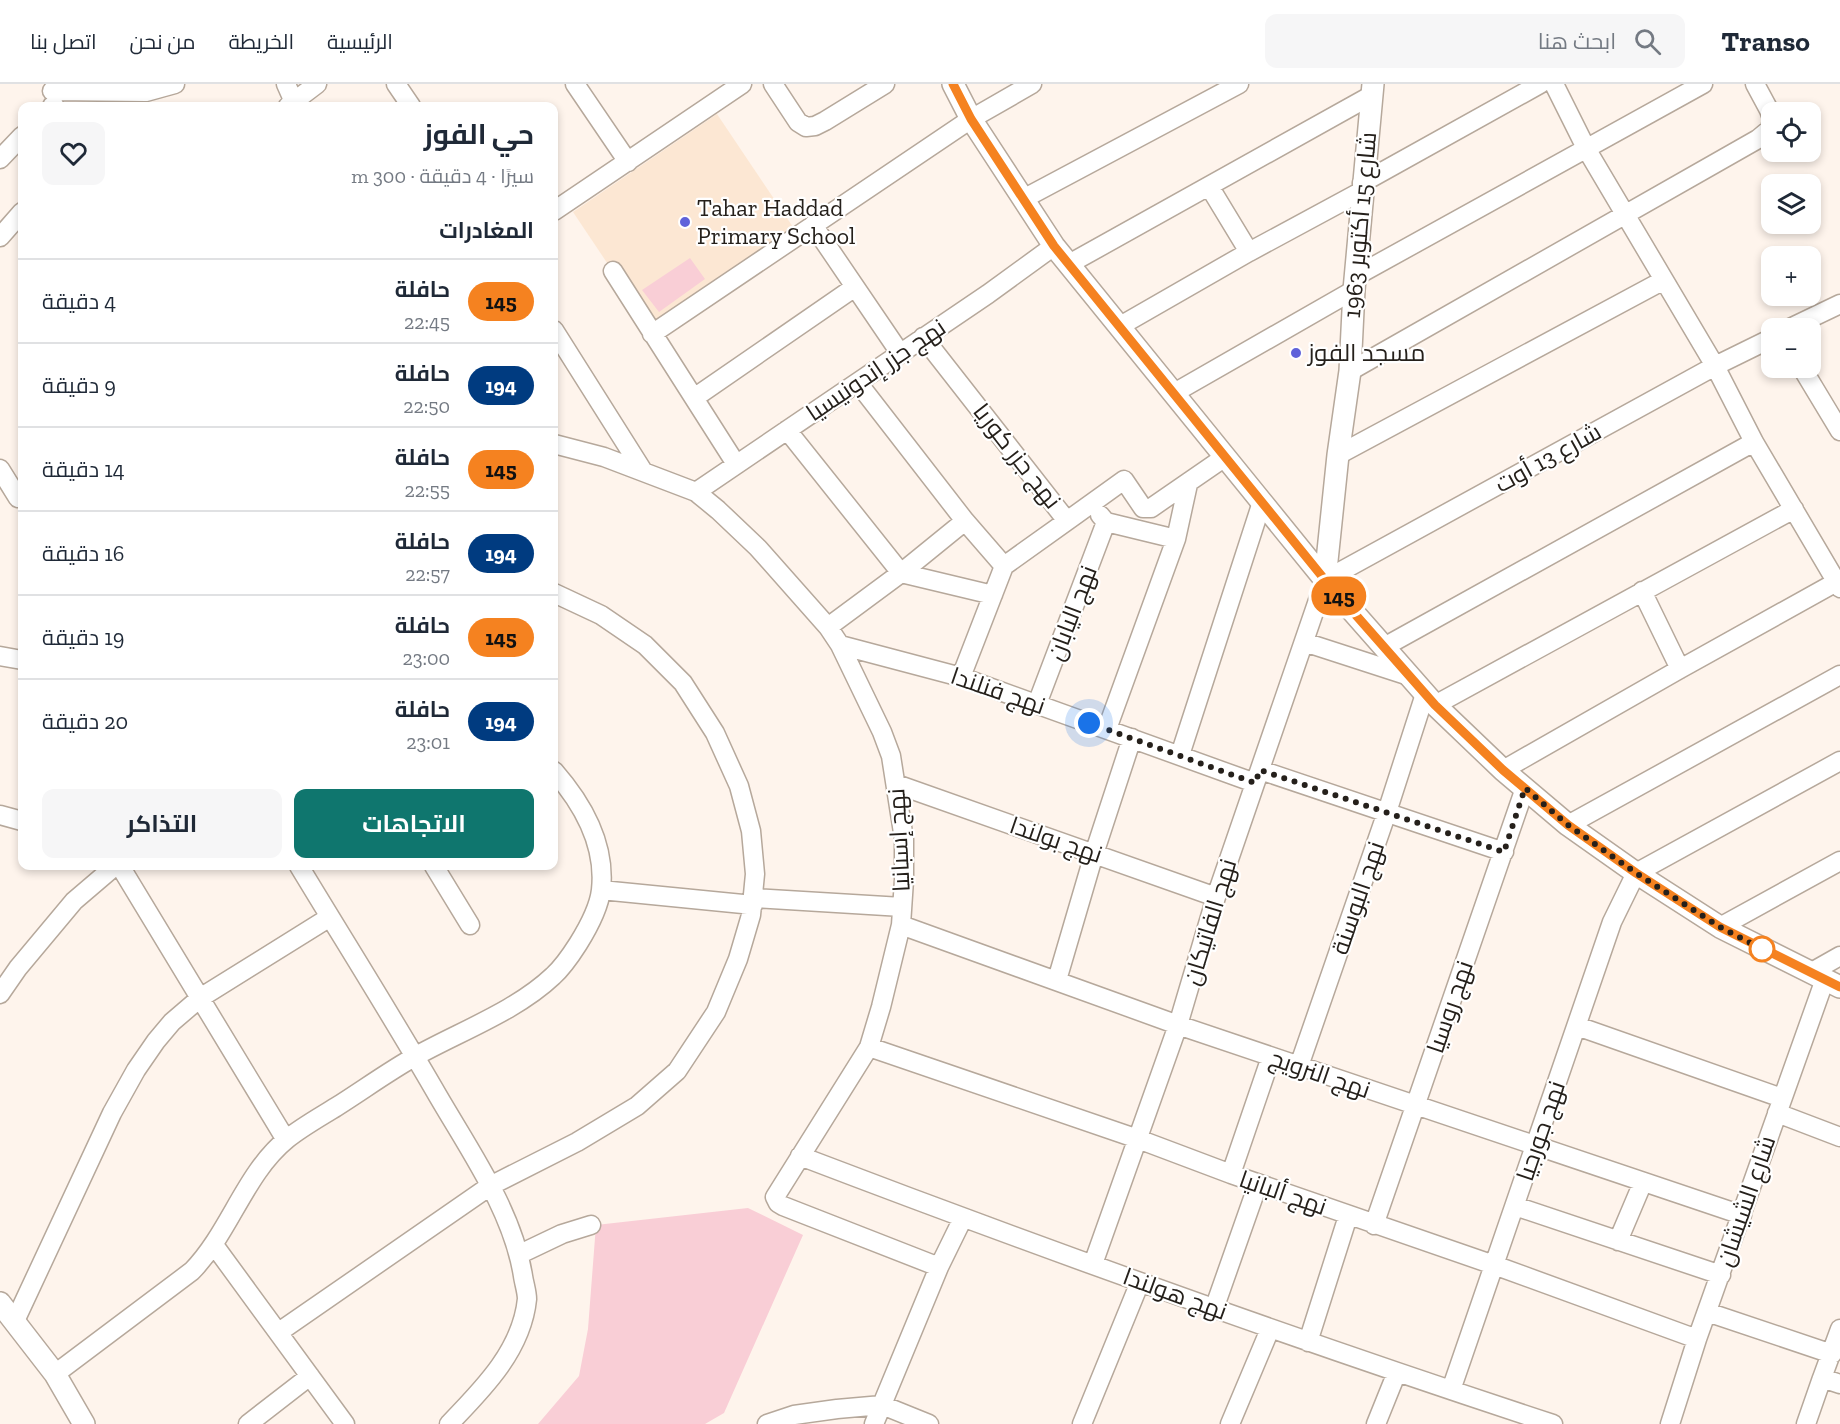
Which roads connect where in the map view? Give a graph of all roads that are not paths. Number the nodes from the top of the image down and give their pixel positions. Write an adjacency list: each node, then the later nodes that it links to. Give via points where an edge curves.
1 (175, 84): 16 (street, via 146,92)
2 (286, 84): 17 (street)
3 (396, 84): 18 (street)
4 (575, 84): 25 (street)
5 (742, 84): 25 (street)
6 (773, 84): 7 (street, via 798,123 806,127 825,121)
7 (885, 84)
8 (953, 84): 20 (street)
9 (1032, 84): 20 (street)
10 (1239, 84): 28 (street)
11 (1540, 84): 27 (street)
12 (1554, 84): 23 (street)
13 (1703, 84): 23 (street)
14 (1755, 84): 19 (street)
15 (1375, 88): 26 (street); 27 (street, شارع 15 أكتوبر 1963)
16 (52, 98)
17 (305, 98)
18 (408, 102)
19 (1765, 102)
20 (971, 119): 28 (street); 32 (street)
21 (1761, 136): 30 (street)
22 (18, 140): 24 (street)
23 (1587, 150): 30 (street); 39 (street)
24 (0, 159)
25 (628, 162): 29 (street)
26 (1209, 186): 35 (street); 36 (street)
27 (1362, 187): 35 (street); 39 (street, شارع 15 أكتوبر 1963)
28 (1023, 199): 34 (street)
29 (558, 208)
30 (1626, 216): 38 (street); 50 (street)
31 (18, 217): 33 (street)
32 (813, 225): 40 (street); 44 (street)
33 (0, 237)
34 (1054, 246): 36 (street); 46 (street, نهج جزر إندونيسيا)
35 (1250, 252): 43 (street)
36 (1069, 264): 43 (street)
37 (613, 271): 44 (street)
38 (1664, 280): 49 (street); 59 (street)
39 (1355, 283): 50 (street, شارع 15 أكتوبر 1963); 53 (street)
40 (855, 287): 48 (street); 54 (street)
41 (1840, 304): 42 (street)
42 (1811, 318)
43 (1120, 326): 53 (street)
44 (652, 334): 54 (street)
45 (558, 336): 63 (street)
46 (923, 337): 48 (street, نهج جزر إندونيسيا); 73 (street, نهج جزر كوريا)
47 (1761, 343): 49 (street, شارع 13 أوت)
48 (900, 353): 52 (street, نهج جزر إندونيسيا)
49 (1715, 366): 57 (street); 78 (street, شارع 13 أوت)
50 (1350, 371): 59 (street, شارع 15 أكتوبر 1963)
51 (1808, 378): 56 (street)
52 (858, 383): 55 (street, نهج جزر إندونيسيا); 72 (street)
53 (1174, 393): 60 (street)
54 (694, 398): 61 (street)
55 (787, 430): 61 (street, نهج جزر إندونيسيا); 77 (street)
56 (1840, 431)
57 (1754, 442): 71 (street); 86 (street)
58 (558, 445): 63 (street, نهج إسبانيا)
59 (1338, 455): 78 (street, شارع 15 أكتوبر 1963)
60 (1226, 457): 64 (street); 69 (street)
61 (736, 464): 65 (street, نهج جزر إندونيسيا)
62 (0, 469): 67 (street)
63 (643, 471): 65 (street, نهج إسبانيا)
64 (1188, 484): 70 (street, نهج جزر كوريا, via 1147,509 1125,480); 75 (street)
65 (696, 492): 83 (street, نهج إسبانيا, via 758,549)
66 (0, 495): 68 (street)
67 (18, 495)
68 (18, 498)
69 (1262, 502): 78 (street); 97 (street)
70 (1090, 504): 73 (street, نهج جزر كوريا); 74 (street)
71 (1794, 509): 79 (street); 80 (street)
72 (965, 521): 76 (street); 77 (street)
73 (1067, 521): 76 (street)
74 (1106, 522): 75 (street); 94 (street, نهج اليابان)
75 (1176, 539): 95 (street)
76 (1004, 566): 82 (street)
77 (901, 573): 82 (street); 83 (street)
78 (1325, 580): 84 (street, نهج الفاتيكان); 86 (street)
79 (1839, 583): 89 (street)
80 (1642, 591): 89 (street); 93 (street)
81 (558, 595): 118 (street, via 601,615 645,645 683,683 715,733 739,786 750,831 755,874)
82 (993, 595): 92 (street)
83 (828, 627): 85 (street, نهج إسبانيا)
84 (1304, 642): 91 (street); 101 (street, نهج الفاتيكان)
85 (840, 645): 92 (street, نهج فنلندا); 102 (street, نهج إسبانيا, via 882,732)
86 (1384, 647): 91 (street)
87 (0, 656): 88 (street)
88 (18, 659)
89 (1680, 669): 99 (street)
90 (1840, 675): 107 (street)
91 (1408, 676): 93 (street)
92 (961, 677): 94 (street, نهج فنلندا)
93 (1430, 700): 99 (street); 104 (street, نهج البوسنة)
94 (1037, 704): 95 (street, نهج فنلندا)
95 (1107, 729): 96 (street, نهج فنلندا)
96 (1132, 738): 97 (street, نهج فنلندا); 109 (street)
97 (1180, 756): 101 (street, نهج فنلندا)
98 (1840, 761): 115 (street)
99 (1503, 770): 103 (street)
100 (558, 776): 116 (street, via 584,812 595,838)
101 (1258, 776): 104 (street, نهج فنلندا); 117 (street, نهج الفاتيكان)
102 (896, 784): 109 (street, نهج بولندا); 119 (street, نهج إسبانيا, via 904,839)
103 (1525, 788): 107 (street); 108 (street, نهج روسيا)
104 (1387, 812): 108 (street, نهج فنلندا); 133 (street, نهج البوسنة)
105 (0, 815): 106 (street)
106 (18, 820)
107 (1568, 825): 115 (street)
108 (1504, 852): 135 (street, نهج روسيا)
109 (1094, 854): 117 (street, نهج بولندا); 124 (street)
110 (1840, 861): 122 (street)
111 (110, 870): 126 (street, via 74,901)
112 (122, 870): 127 (street)
113 (301, 870): 120 (street)
114 (436, 870): 121 (street)
115 (1636, 873): 122 (street); 129 (street, نهج جورجيا, via 1612,922)
116 (601, 890): 118 (street, نهج النرويج); 131 (street, via 583,937 554,975 490,1018)
117 (1216, 897): 128 (street, نهج الفاتيكان)
118 (753, 901): 119 (street, نهج النرويج); 144 (street, via 738,959 716,1012 677,1071 637,1106 578,1142)
119 (901, 916): 124 (street, نهج النرويج); 130 (street, نهج إسبانيا)
120 (330, 917): 127 (street); 131 (street)
121 (470, 925)
122 (1720, 927): 125 (street)
123 (1840, 957): 125 (street)
124 (1057, 980): 128 (street, نهج النرويج)
125 (1825, 980): 134 (street, شارع الشيشان)
126 (0, 994)
127 (200, 998): 138 (street); 162 (street, via 172,1022 136,1070)
128 (1178, 1025): 132 (street, نهج النرويج); 137 (street, نهج الفاتيكان)
129 (1577, 1026): 134 (street); 139 (street, نهج جورجيا)
130 (869, 1047): 137 (street, نهج ألبانيا); 140 (street, نهج إسبانيا)
131 (415, 1056): 138 (street); 144 (street)
132 (1271, 1057): 133 (street, نهج النرويج); 141 (street)
133 (1299, 1066): 135 (street, نهج النرويج)
134 (1779, 1106): 136 (street); 146 (street, شارع الشيشان)
135 (1416, 1107): 139 (street, نهج النرويج); 150 (street, نهج روسيا)
136 (1840, 1137)
137 (1138, 1139): 141 (street, نهج ألبانيا); 154 (street, نهج الفاتيكان)
138 (286, 1140): 152 (street, via 249,1184)
139 (1536, 1146): 142 (street, نهج النرويج); 145 (street, نهج جورجيا)
140 (800, 1156): 148 (street, نهج هولندا); 156 (street, نهج إسبانيا, via 778,1190 778,1203)
141 (1231, 1174): 143 (street, نهج ألبانيا)
142 (1643, 1182): 146 (street, نهج النرويج); 151 (street)
143 (1258, 1184): 147 (street, نهج ألبانيا); 160 (street)
144 (490, 1186): 153 (street); 165 (street)
145 (1515, 1206): 151 (street); 155 (street, نهج جورجيا)
146 (1742, 1215): 157 (street, شارع الشيشان)
147 (1348, 1216): 150 (street, نهج ألبانيا); 167 (street)
148 (963, 1218): 154 (street, نهج هولندا); 156 (street)
149 (591, 1225): 153 (street)
150 (1374, 1225): 155 (street, نهج ألبانيا)
151 (1618, 1241): 157 (street)
152 (214, 1245): 165 (street); 170 (street, via 192,1271)
153 (520, 1254): 180 (street, via 527,1297 520,1329 485,1388)
154 (1093, 1264): 158 (street, نهج هولندا)
155 (1494, 1265): 166 (street, نهج ألبانيا); 174 (street, نهج جورجيا)
156 (939, 1267): 175 (street)
157 (1720, 1275): 161 (street, شارع الشيشان)
158 (1140, 1282): 160 (street, نهج هولندا); 184 (street)
159 (0, 1303): 162 (street)
160 (1214, 1309): 163 (street, نهج هولندا)
161 (1707, 1312): 166 (street, شارع الشيشان); 168 (street)
162 (15, 1321): 170 (street)
163 (1270, 1329): 167 (street, نهج هولندا); 185 (street)
164 (1840, 1329): 168 (street)
165 (279, 1332): 171 (street)
166 (1697, 1339): 188 (street, شارع الشيشان)
167 (1308, 1342): 169 (street, نهج هولندا)
168 (1832, 1354): 172 (street)
169 (1396, 1372): 174 (street, نهج هولندا); 186 (street)
170 (55, 1374): 177 (street)
171 (310, 1376): 178 (street); 179 (street)
172 (1822, 1378): 173 (street); 189 (street)
173 (1840, 1384)
174 (1450, 1390): 176 (street, نهج هولندا)
175 (882, 1406): 181 (street, via 837,1408); 182 (street); 183 (street)
176 (1528, 1420): 187 (street, نهج هولندا)
177 (84, 1424)
178 (248, 1424)
179 (345, 1424)
180 (449, 1424)
181 (767, 1424)
182 (874, 1424)
183 (929, 1424)
184 (1082, 1424)
185 (1230, 1424)
186 (1376, 1424)
187 (1553, 1424)
188 (1670, 1424)
189 (1806, 1424)

